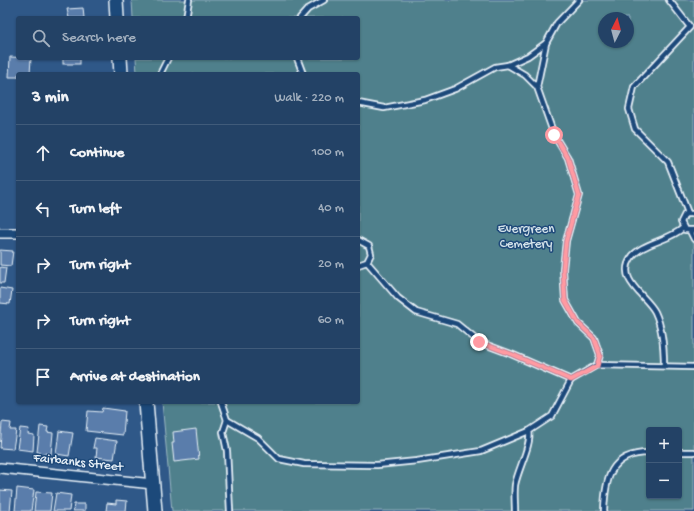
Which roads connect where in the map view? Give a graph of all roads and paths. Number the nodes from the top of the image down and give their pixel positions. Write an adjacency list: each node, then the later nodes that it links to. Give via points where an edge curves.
1 (116, 0): 6 (main road)
2 (188, 0): 7 (lane)
3 (324, 0): 8 (lane, via 308,9)
4 (579, 0): 10 (lane, via 557,23)
5 (670, 0): 9 (lane)
6 (117, 16)
7 (186, 16)
8 (302, 16)
9 (692, 26): 20 (lane, via 634,87 629,109 635,129 668,162)
10 (546, 43): 14 (lane, via 528,56); 18 (lane)
11 (120, 60): 15 (main road)
12 (167, 60): 16 (lane)
13 (298, 60): 17 (lane)
14 (508, 65): 18 (lane, via 525,75); 19 (lane, via 495,67 455,89 425,100 384,108)
15 (121, 72)
16 (161, 72)
17 (302, 72)
18 (537, 87): 30 (lane, via 554,135 568,158 579,195 566,241 563,269 565,300 578,323 594,338 600,355)
19 (360, 103)
20 (688, 213): 21 (lane); 22 (lane, via 681,218)
21 (694, 214)
22 (683, 228): 23 (lane); 31 (lane, via 676,235 654,242 631,258 629,263 628,280 655,312 662,331)
23 (692, 231): 26 (lane)
24 (0, 233): 25 (street)
25 (16, 233)
26 (694, 239)
27 (360, 241): 28 (lane, via 366,243 370,250)
28 (367, 262): 29 (lane); 33 (lane, via 398,298 416,312 457,324 479,342)
29 (360, 264)
30 (597, 366): 31 (lane); 33 (lane)
31 (664, 366): 32 (lane)
32 (694, 367)
33 (571, 380): 37 (lane, via 552,416)
34 (146, 404): 42 (main road)
35 (222, 404): 36 (lane)
36 (227, 420): 37 (lane, via 258,438 279,459 304,464 377,465 417,461 481,450); 44 (lane, via 223,432 227,451)
37 (530, 431): 45 (lane, via 531,439 515,486)
38 (682, 452): 39 (lane)
39 (694, 452)
40 (646, 453): 46 (lane, via 630,456 615,466 609,474)
41 (0, 468): 42 (street, Fairbanks Street)
42 (153, 484): 43 (main road)
43 (155, 511)
44 (230, 511)
45 (515, 511)
46 (604, 511)

